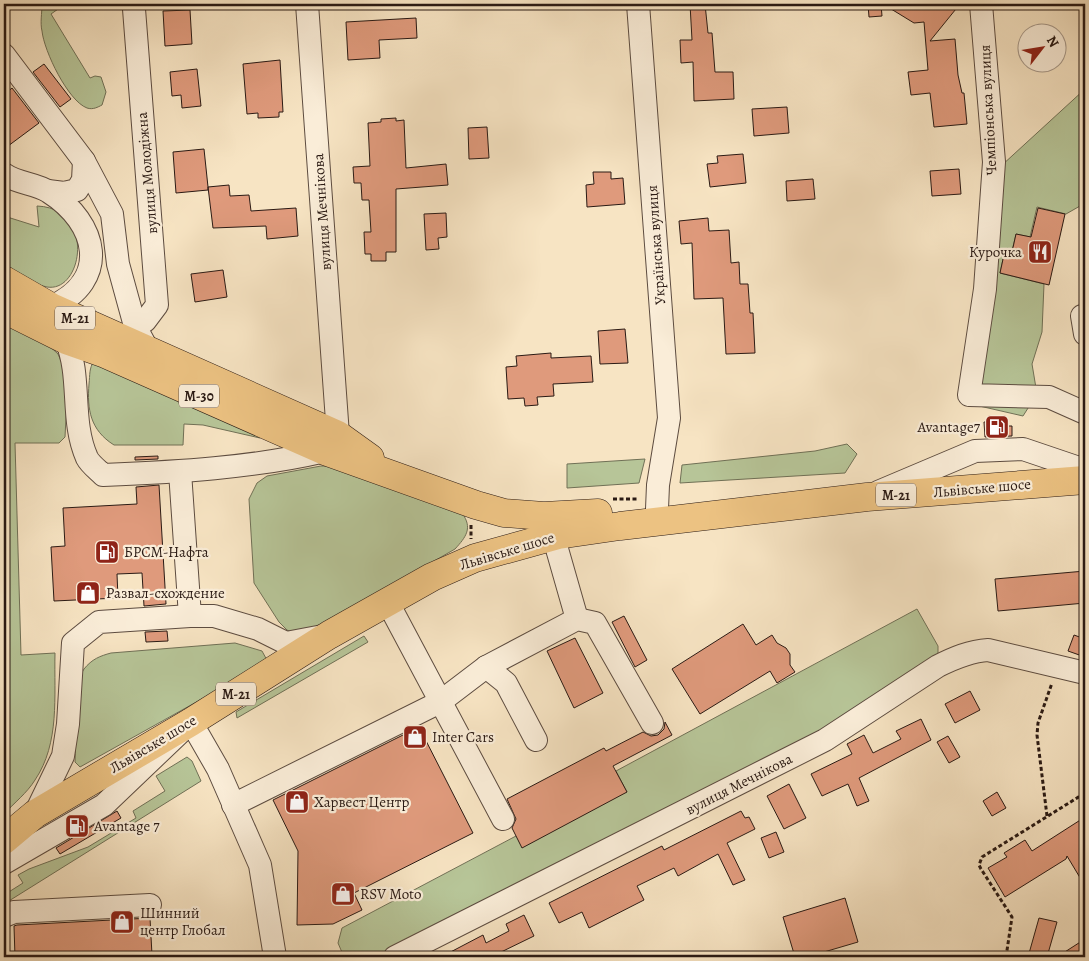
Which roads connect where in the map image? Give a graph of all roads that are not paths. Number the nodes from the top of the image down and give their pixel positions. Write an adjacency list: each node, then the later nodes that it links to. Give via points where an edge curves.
1 (307, 4): 16 (street, вулиця Мечнікова)
2 (638, 4): 20 (street, Українська вулиця, via 669,418)
3 (981, 4): 15 (street, Чемпіонська вулиця, via 994,162 985,289 969,395 1049,396)
4 (134, 9): 12 (street, вулиця Молодіжна, via 158,305 145,321)
5 (4, 55): 6 (street)
6 (84, 161): 8 (street, via 83,180 77,190 64,193); 12 (street, via 112,214 118,264)
7 (4, 174): 8 (street, via 22,184)
8 (48, 191): 10 (street, via 74,212 84,225 90,254 85,282 72,296)
9 (4, 280): 10 (highway, М-21)
10 (51, 307): 14 (highway, М-21)
11 (4, 309): 13 (highway, М-30)
12 (135, 326): 14 (street)
13 (66, 340): 16 (highway, М-30); 18 (street, via 73,356 77,423 87,459 103,474)
14 (149, 352): 16 (highway, М-21)
15 (1085, 413)
16 (333, 436): 18 (street, via 295,458); 20 (highway, М-21, via 397,478 504,513 544,516)
17 (1085, 470): 21 (street, via 1023,449 975,451)
18 (180, 472): 25 (street)
19 (1085, 480): 21 (highway, Львівське шосе / М-21)
20 (657, 497): 22 (highway, М-21)
21 (867, 497): 22 (highway, Львівське шосе / М-21)
22 (707, 515): 23 (highway, Львівське шосе / М-21)
23 (558, 535): 24 (highway, Львівське шосе / М-21, via 475,558); 26 (street, via 557,549)
24 (387, 601): 27 (highway, Львівське шосе / М-21); 30 (street)
25 (190, 616): 27 (street, via 214,616 258,629 286,643); 35 (street, via 100,622 73,643 63,756)
26 (577, 619): 28 (street); 32 (street, via 595,623)
27 (329, 635): 31 (highway, Львівське шосе / М-21)
28 (486, 668): 30 (street); 33 (street, via 506,683)
29 (1085, 673): 42 (street, вулиця Мечнікова, via 988,650 954,658 825,740)
30 (440, 702): 34 (street); 36 (street)
31 (191, 722): 34 (street, via 218,769); 35 (highway, Львівське шосе / М-21); 38 (street, via 104,805)
32 (652, 723)
33 (536, 740)
34 (233, 805): 41 (street, via 260,865)
35 (35, 814): 37 (highway, Львівське шосе / М-21)
36 (503, 819)
37 (4, 840)
38 (4, 864)
39 (150, 905): 40 (street, via 14,912)
40 (4, 916)
41 (275, 957)
42 (395, 957)

